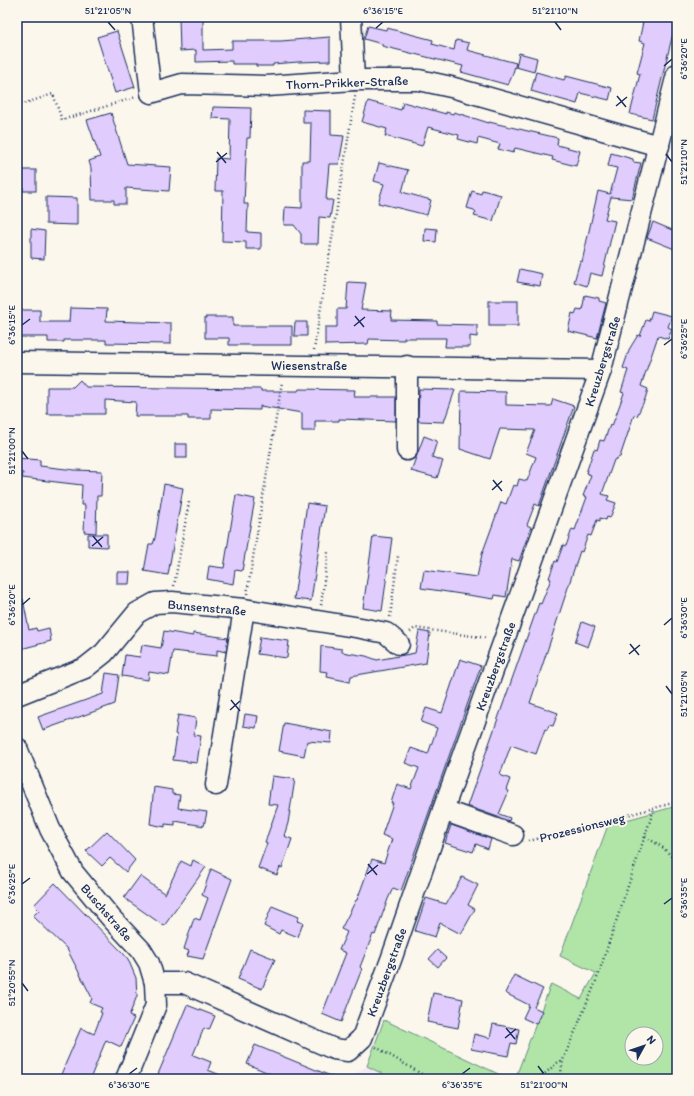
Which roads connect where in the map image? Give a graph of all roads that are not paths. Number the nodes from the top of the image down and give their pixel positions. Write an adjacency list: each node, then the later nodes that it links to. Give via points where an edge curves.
1 (142, 17): 4 (street, Thorn-Prikker-Straße, via 151,93 182,84 267,86)
2 (351, 17): 4 (street)
3 (677, 74): 5 (street, Kreuzbergstraße)
4 (354, 80): 5 (street, Thorn-Prikker-Straße, via 419,80)
5 (659, 146): 8 (street, Kreuzbergstraße)
6 (17, 362): 7 (street, Wiesenstraße)
7 (406, 366): 8 (street, Wiesenstraße); 9 (street)
8 (601, 370): 15 (street, Kreuzbergstraße)
9 (407, 450)
10 (244, 609): 11 (street, Bunsenstraße, via 319,621); 12 (street, Bunsenstraße, via 172,602 155,603 136,613 104,653 85,668); 14 (street)
11 (392, 639)
12 (17, 695)
13 (17, 748): 17 (street, Buschstraße, via 50,829 73,872 141,950 149,962)
14 (216, 785)
15 (443, 810): 16 (street); 17 (street, Kreuzbergstraße, via 362,1038 348,1051 334,1049 184,983)
16 (513, 835)
17 (155, 983): 18 (street, Buschstraße, via 156,1005)
18 (126, 1079)

